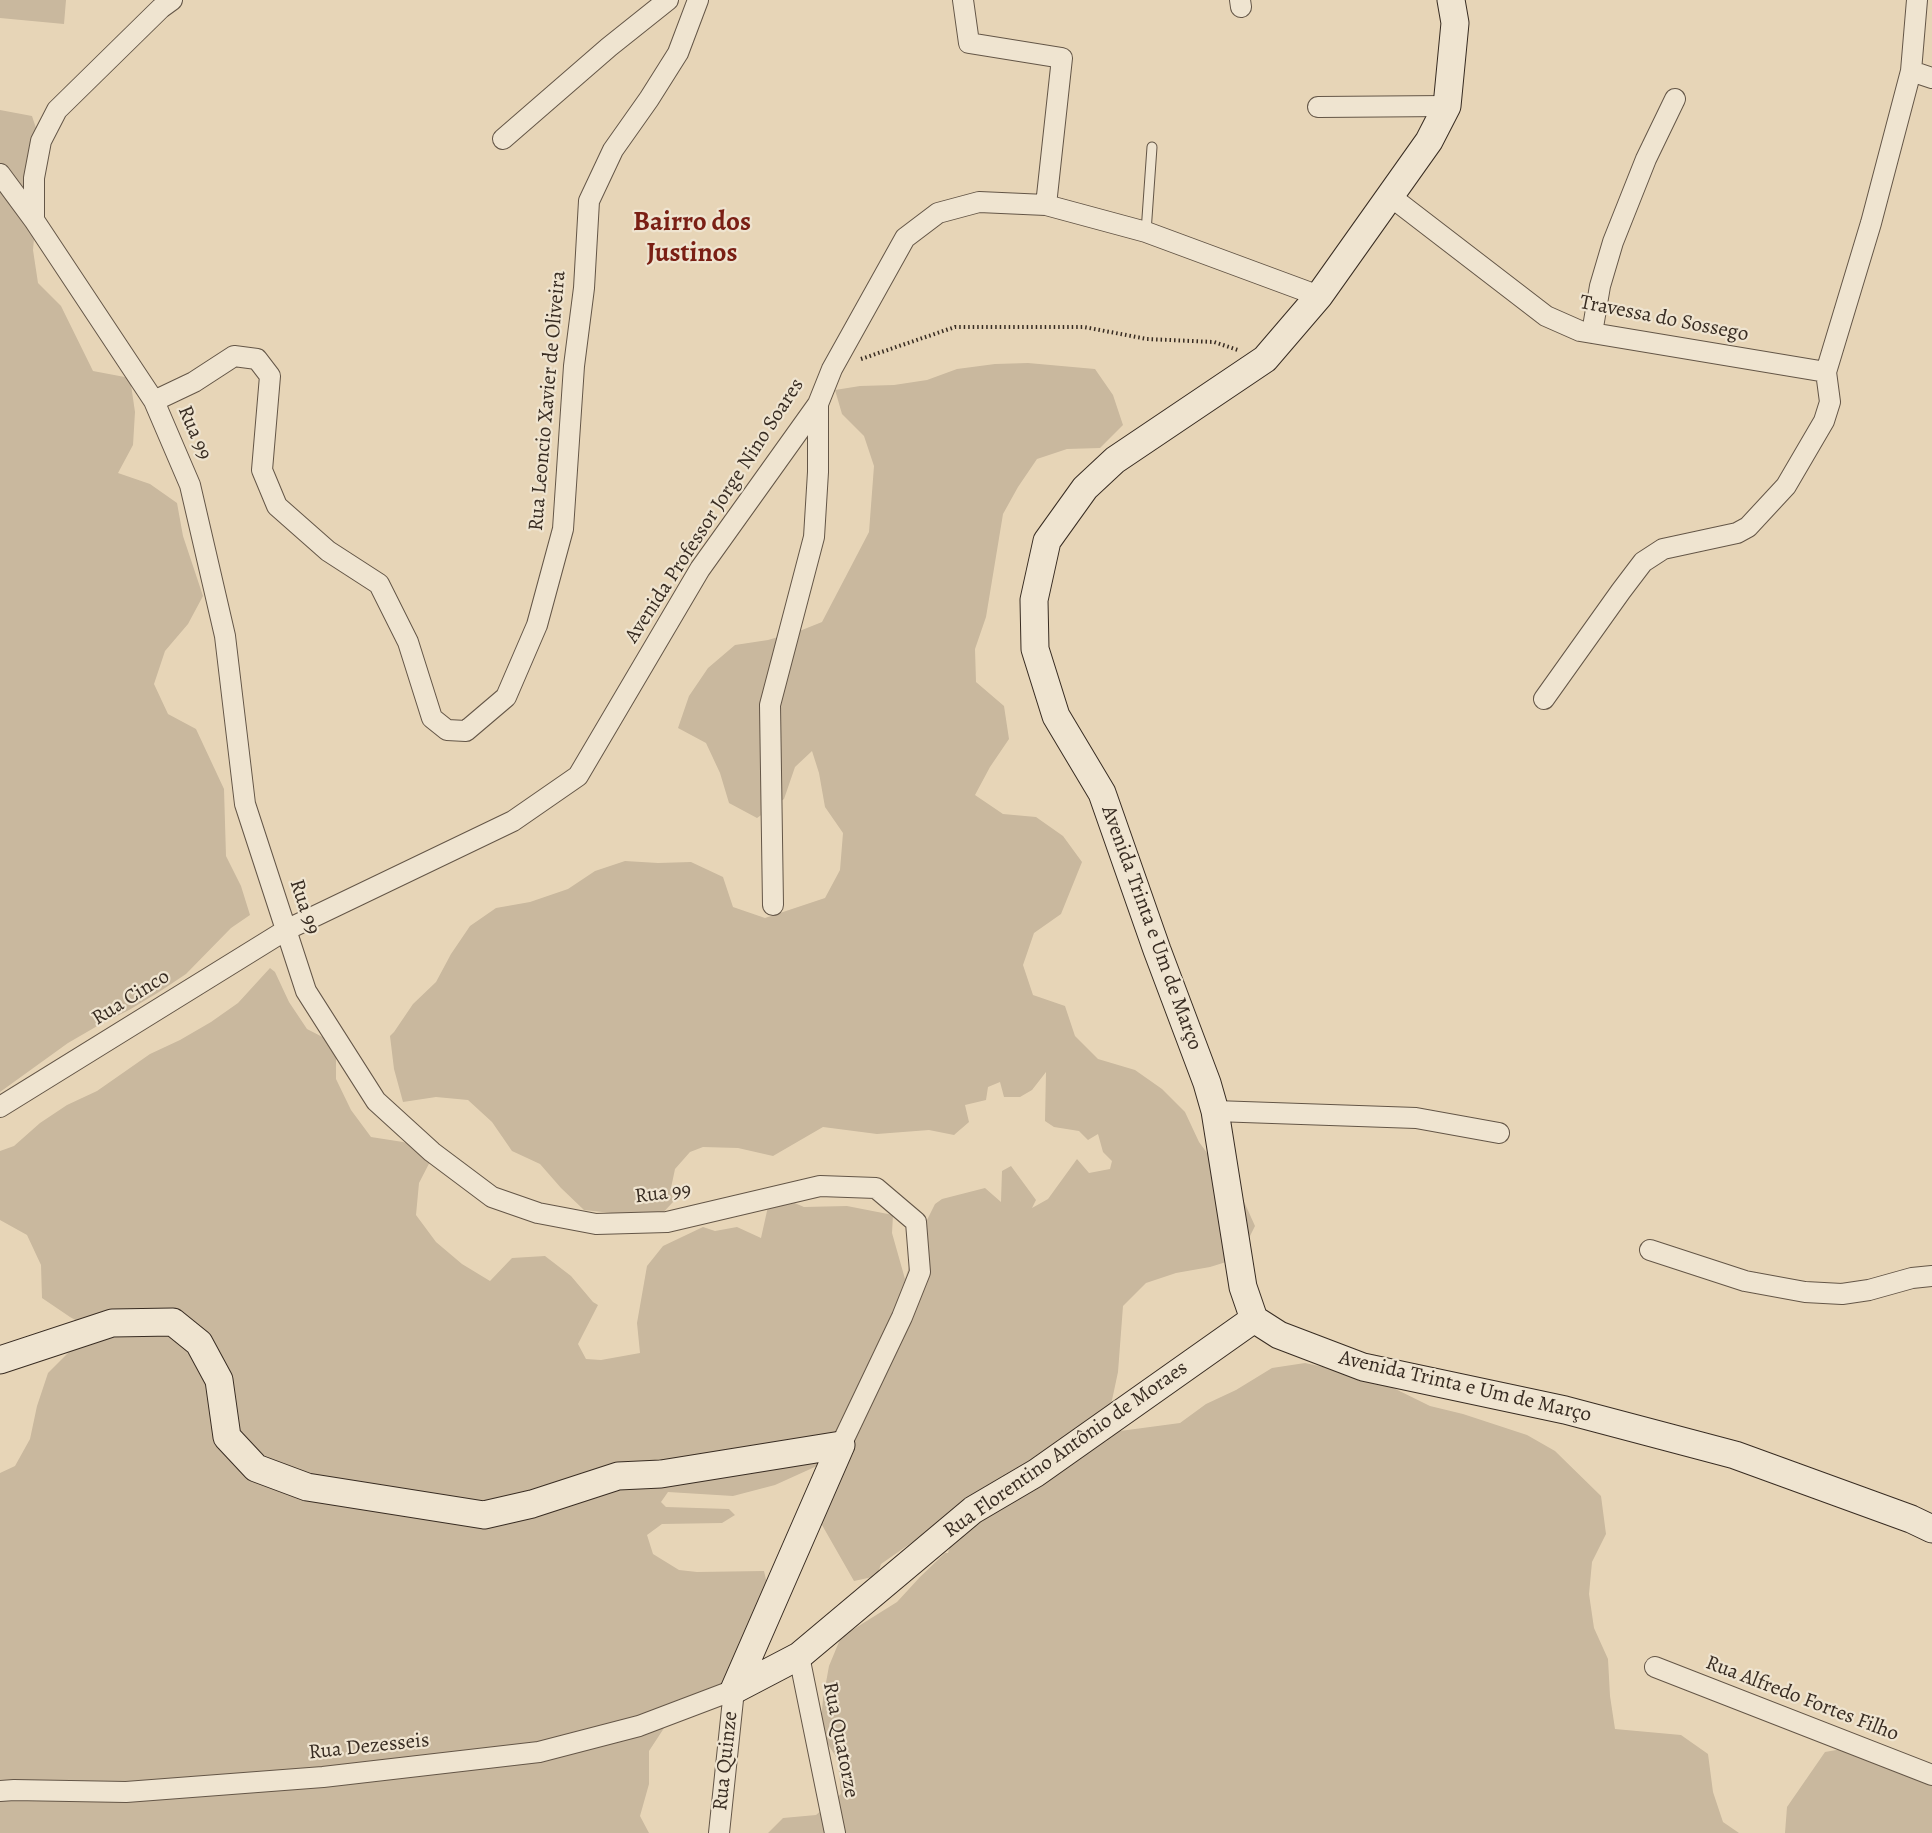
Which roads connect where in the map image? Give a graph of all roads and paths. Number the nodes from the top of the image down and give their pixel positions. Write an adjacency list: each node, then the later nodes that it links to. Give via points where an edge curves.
1 (172, 0): 17 (street, via 57,110 41,141 34,178)
2 (668, 0): 12 (street)
3 (698, 0): 24 (street, Rua Leoncio Xavier de Oliveira, via 678,52 612,150 589,201 563,528 537,625 506,697 466,731 447,730 432,718 408,642 379,584 328,551 276,506 262,470 270,376 257,359 234,356 194,382)
4 (963, 0): 16 (street, via 969,43 1062,58)
5 (1451, 0): 10 (street, Avenida Trinta e Um de Março, via 1455,23)
6 (1917, 0): 7 (street)
7 (1911, 71): 8 (street); 23 (street)
8 (1932, 78)
9 (1675, 99): 20 (street, via 1612,242)
10 (1447, 106): 11 (street); 15 (street, Avenida Trinta e Um de Março, via 1429,141)
11 (1318, 107)
12 (503, 139)
13 (1152, 147): 18 (lane)
14 (0, 174): 17 (street, Rua 99)
15 (1390, 196): 19 (street, Avenida Trinta e Um de Março); 20 (street, Travessa do Sossego, via 1546,316)
16 (1046, 205): 18 (street, Avenida Professor Jorge Nino Soares); 22 (street, Avenida Professor Jorge Nino Soares, via 979,202 938,213 905,238)
17 (34, 220): 24 (street, Rua 99)
18 (1146, 232): 19 (street, Avenida Professor Jorge Nino Soares)
19 (1319, 296): 21 (street, Avenida Trinta e Um de Março)
20 (1592, 333): 23 (street, Travessa do Sossego)
21 (1265, 359): 22 (path, via 1214,342 1147,339 1084,327 955,327); 30 (street, Avenida Trinta e Um de Março, via 1115,460 1084,488 1047,542 1034,600 1035,649 1056,716 1102,793)
22 (832, 369): 25 (street, Avenida Professor Jorge Nino Soares)
23 (1826, 372): 26 (street, via 1830,402 1824,421 1786,486 1755,522 1737,533 1663,549 1643,562)
24 (154, 400): 28 (street, Rua 99, via 190,485 225,636 245,804)
25 (818, 404): 27 (street, via 813,537 770,705); 28 (street, Avenida Professor Jorge Nino Soares, via 700,569 578,776 513,821)
26 (1544, 699)
27 (773, 905)
28 (286, 930): 29 (street, Rua Cinco); 36 (street, Rua 99, via 306,991 376,1101 432,1152 492,1197 538,1213 596,1224 667,1222 820,1186 876,1188 916,1222 920,1272)
29 (0, 1107)
30 (1215, 1111): 31 (street, via 1416,1118); 34 (street, Avenida Trinta e Um de Março, via 1243,1287)
31 (1499, 1133)
32 (1650, 1250): 33 (street, via 1745,1281 1805,1292 1842,1294)
33 (1932, 1276)
34 (1254, 1319): 37 (street, Avenida Trinta e Um de Março, via 1279,1335 1363,1367 1565,1410 1735,1455); 38 (street, Rua Florentino Antônio de Moraes, via 1036,1473 973,1510)
35 (0, 1360): 36 (street, via 112,1323 173,1322 199,1343 219,1380 227,1437 256,1468 307,1487 484,1515 618,1476 661,1474)
36 (841, 1445): 40 (street)
37 (1932, 1528)
38 (799, 1656): 40 (street, Rua Quinze); 44 (street, Rua Quatorze)
39 (1655, 1667): 41 (street, Rua Alfredo Fortes Filho)
40 (734, 1690): 42 (street, Rua Dezesseis, via 639,1726 539,1752 323,1777 126,1792); 43 (street, Rua Quinze)
41 (1932, 1775)
42 (0, 1791)
43 (719, 1833)
44 (835, 1833)

